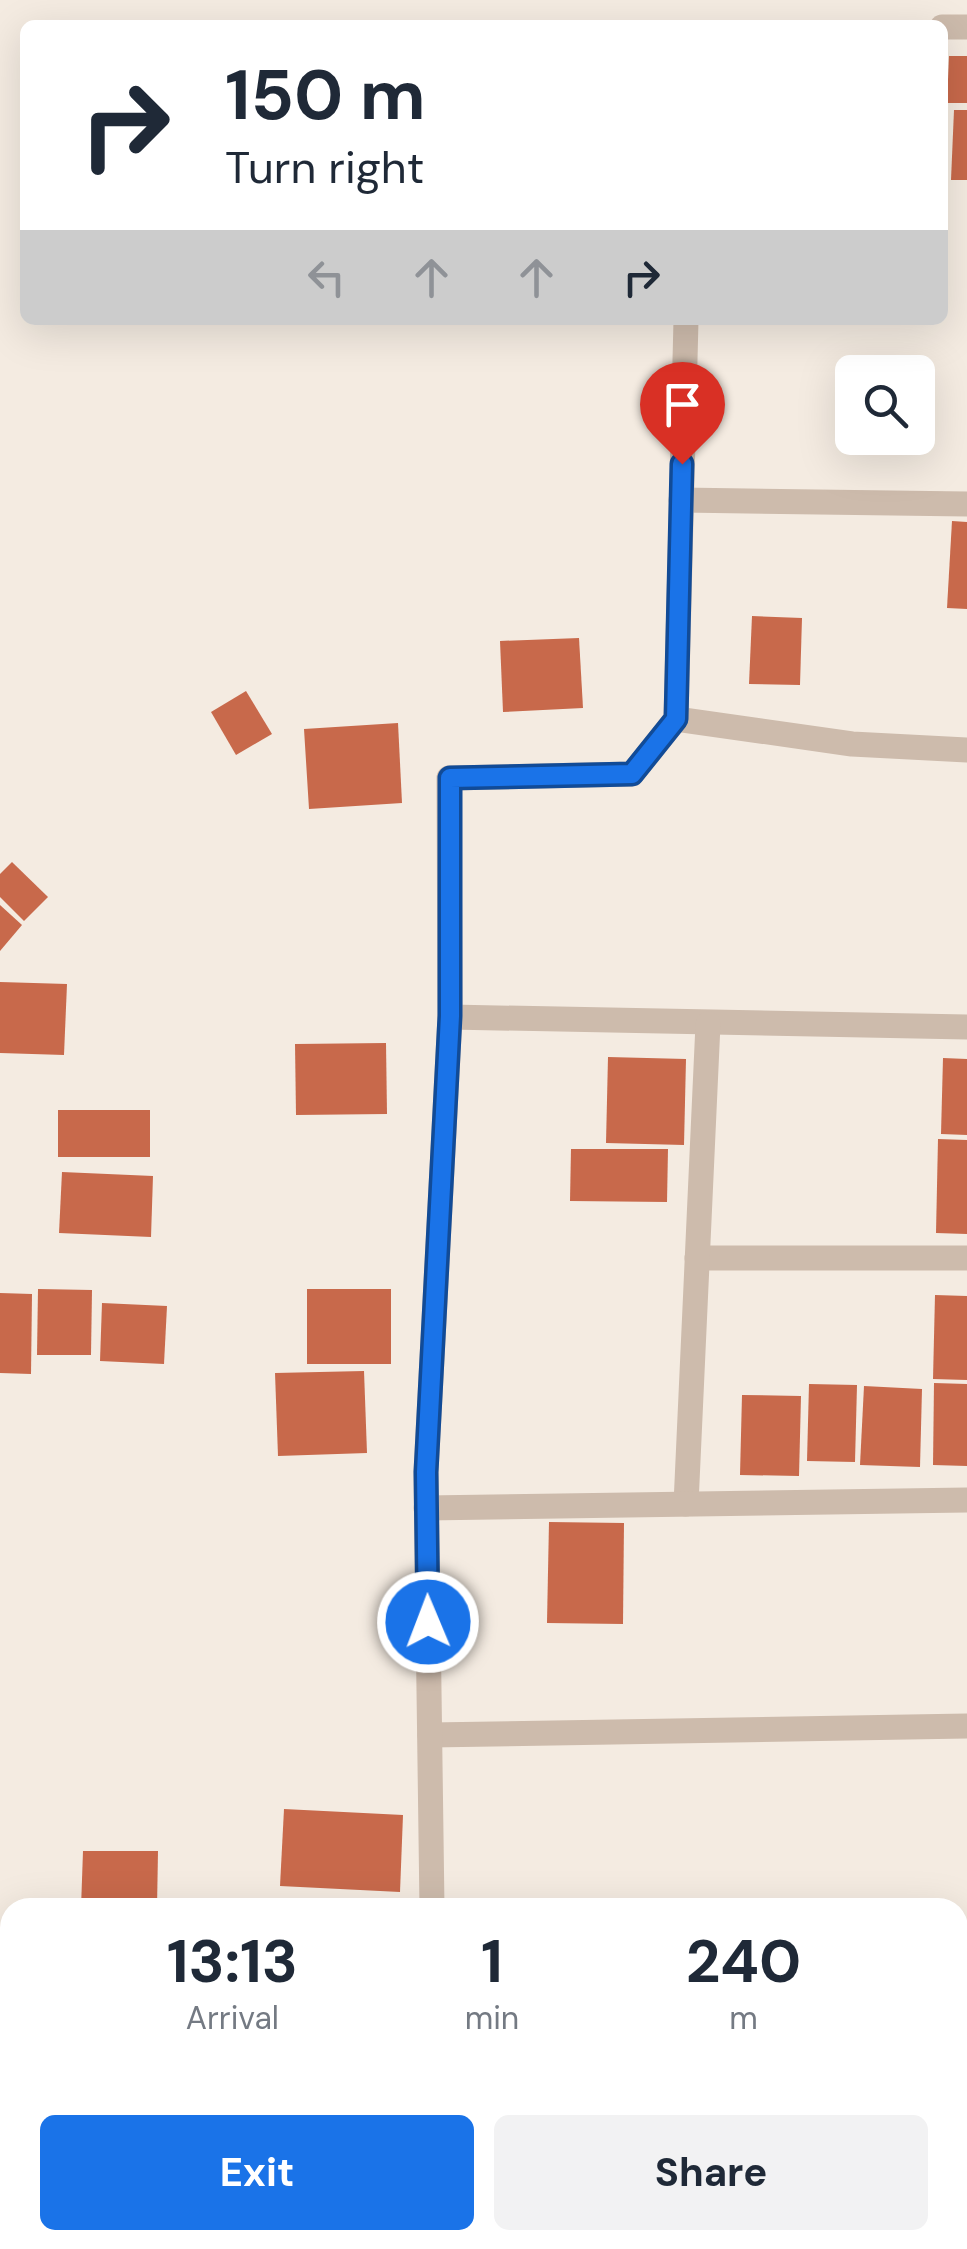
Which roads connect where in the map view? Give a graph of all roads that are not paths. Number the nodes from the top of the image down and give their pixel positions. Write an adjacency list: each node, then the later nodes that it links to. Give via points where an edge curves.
1 (686, 325): 2 (street)
2 (682, 500): 3 (street); 4 (street)
3 (967, 504)
4 (676, 719): 5 (street, via 852,744); 6 (street, via 632,774 450,778)
5 (967, 750)
6 (450, 1016): 7 (street); 13 (street)
7 (708, 1024): 8 (street); 9 (street)
8 (967, 1027)
9 (697, 1258): 10 (street); 12 (street)
10 (967, 1258)
11 (967, 1500): 12 (street)
12 (686, 1504): 13 (street)
13 (426, 1508): 15 (street)
14 (967, 1726): 15 (street)
15 (430, 1735): 16 (street)
16 (432, 1898)

